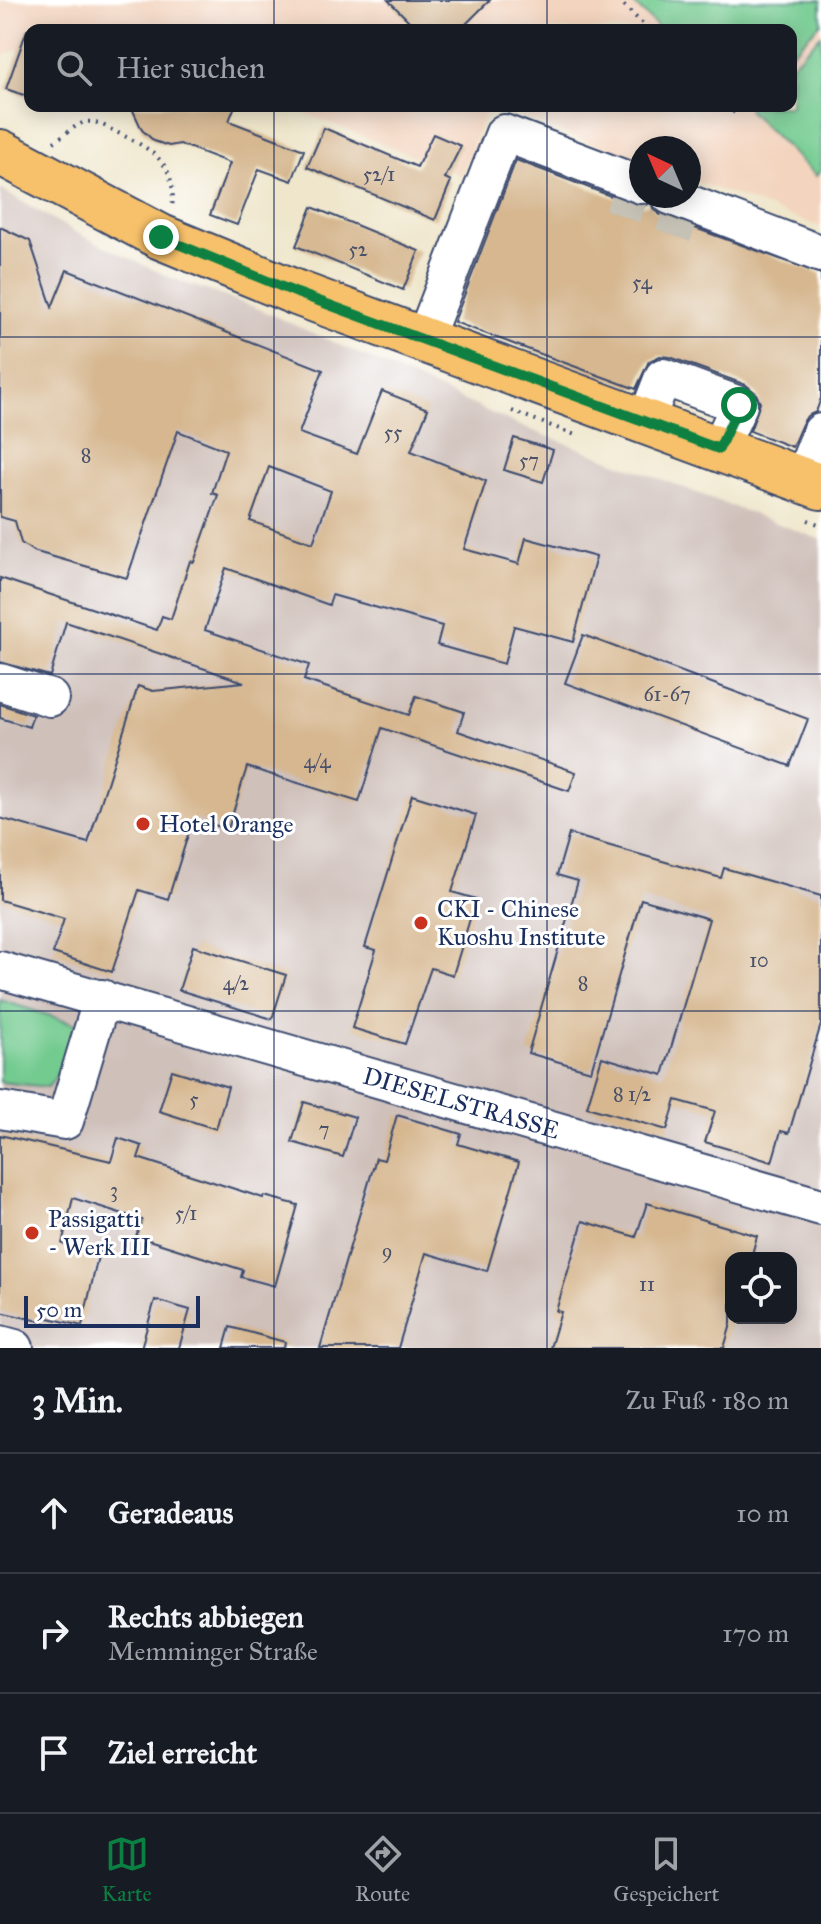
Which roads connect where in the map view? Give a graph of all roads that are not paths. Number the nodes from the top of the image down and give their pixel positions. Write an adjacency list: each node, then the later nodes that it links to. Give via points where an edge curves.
1 (0, 152): 5 (main road, via 161,237)
2 (629, 180): 5 (street, via 504,133)
3 (701, 208): 4 (street)
4 (821, 254)
5 (424, 340): 7 (main road)
6 (821, 432): 7 (street)
7 (812, 484)
8 (0, 682): 9 (street)
9 (50, 698)
10 (0, 970): 11 (street, DIESELSTRASSE)
11 (102, 998): 12 (street, via 65,1121); 13 (street, DIESELSTRASSE)
12 (0, 1110)
13 (821, 1207)
14 (0, 1344): 15 (street)
15 (15, 1348)

